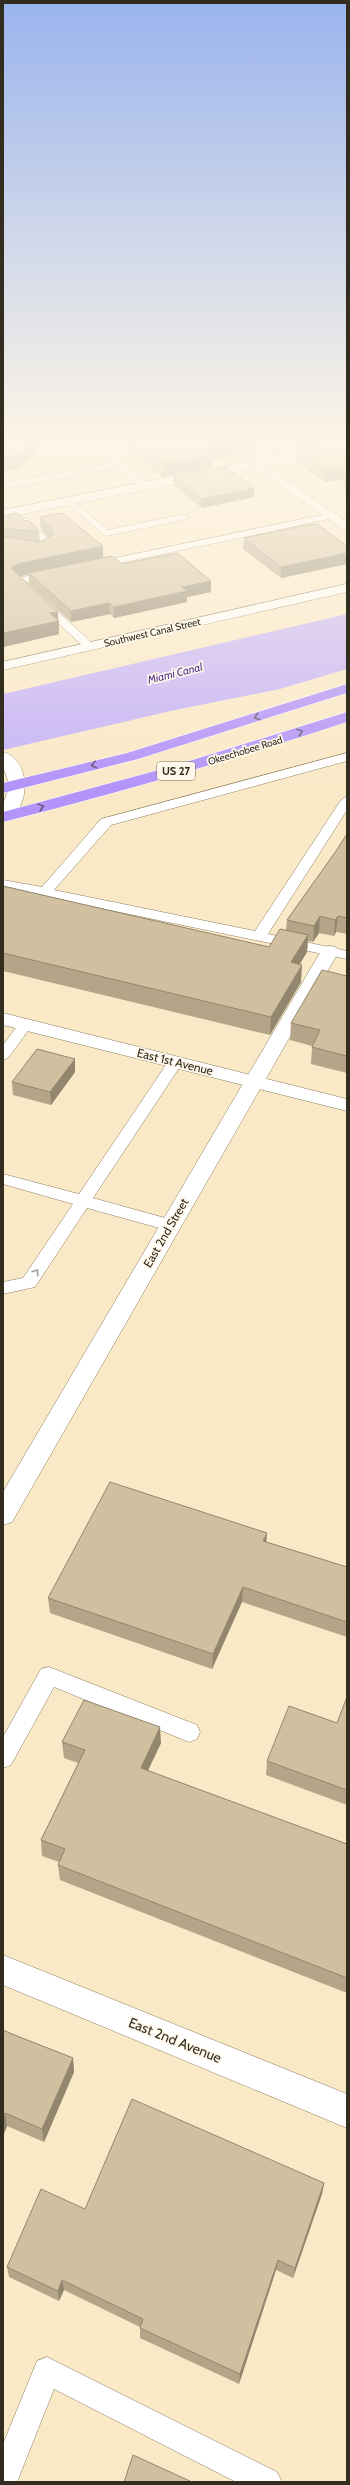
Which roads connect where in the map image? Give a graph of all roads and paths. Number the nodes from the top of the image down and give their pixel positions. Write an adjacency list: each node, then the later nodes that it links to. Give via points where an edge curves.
1 (137, 556): 2 (lane)
2 (88, 566)
3 (65, 571): 5 (lane, via 18,581)
4 (347, 588): 5 (street, Southwest Canal Street)
5 (89, 646): 6 (street, Southwest Canal Street)
6 (3, 666)
7 (347, 688): 11 (highway, US 27, one-way to 11, via 132,756)
8 (347, 717): 14 (highway, Okeechobee Road / US 27, one-way to 8, via 160,776)
9 (3, 757): 11 (street)
10 (347, 757): 16 (lane, via 106,822)
11 (20, 784): 12 (highway, US 27); 14 (street, via 15,799)
12 (3, 788)
13 (347, 800): 17 (lane)
14 (3, 816)
15 (3, 884): 16 (lane)
16 (45, 892): 17 (lane)
17 (259, 936): 18 (lane)
18 (339, 953): 23 (street, East 2nd Street)
19 (3, 1019): 20 (street, East 1st Avenue)
20 (26, 1024): 21 (lane); 22 (street, East 1st Avenue)
21 (3, 1055)
22 (175, 1062): 23 (street, East 1st Avenue); 26 (lane)
23 (254, 1082): 24 (street, East 1st Avenue); 27 (street, East 2nd Street)
24 (347, 1105)
25 (3, 1179): 26 (lane)
26 (82, 1202): 27 (lane); 28 (lane, one-way to 26, via 29,1283)
27 (170, 1225): 29 (street, East 2nd Street)
28 (3, 1288)
29 (3, 1515)
30 (190, 1732): 31 (lane, via 49,1676)
31 (3, 1758)
32 (3, 1970): 33 (street, East 2nd Avenue)
33 (347, 2111)
34 (3, 2480): 35 (lane, via 47,2371)
35 (267, 2482)

